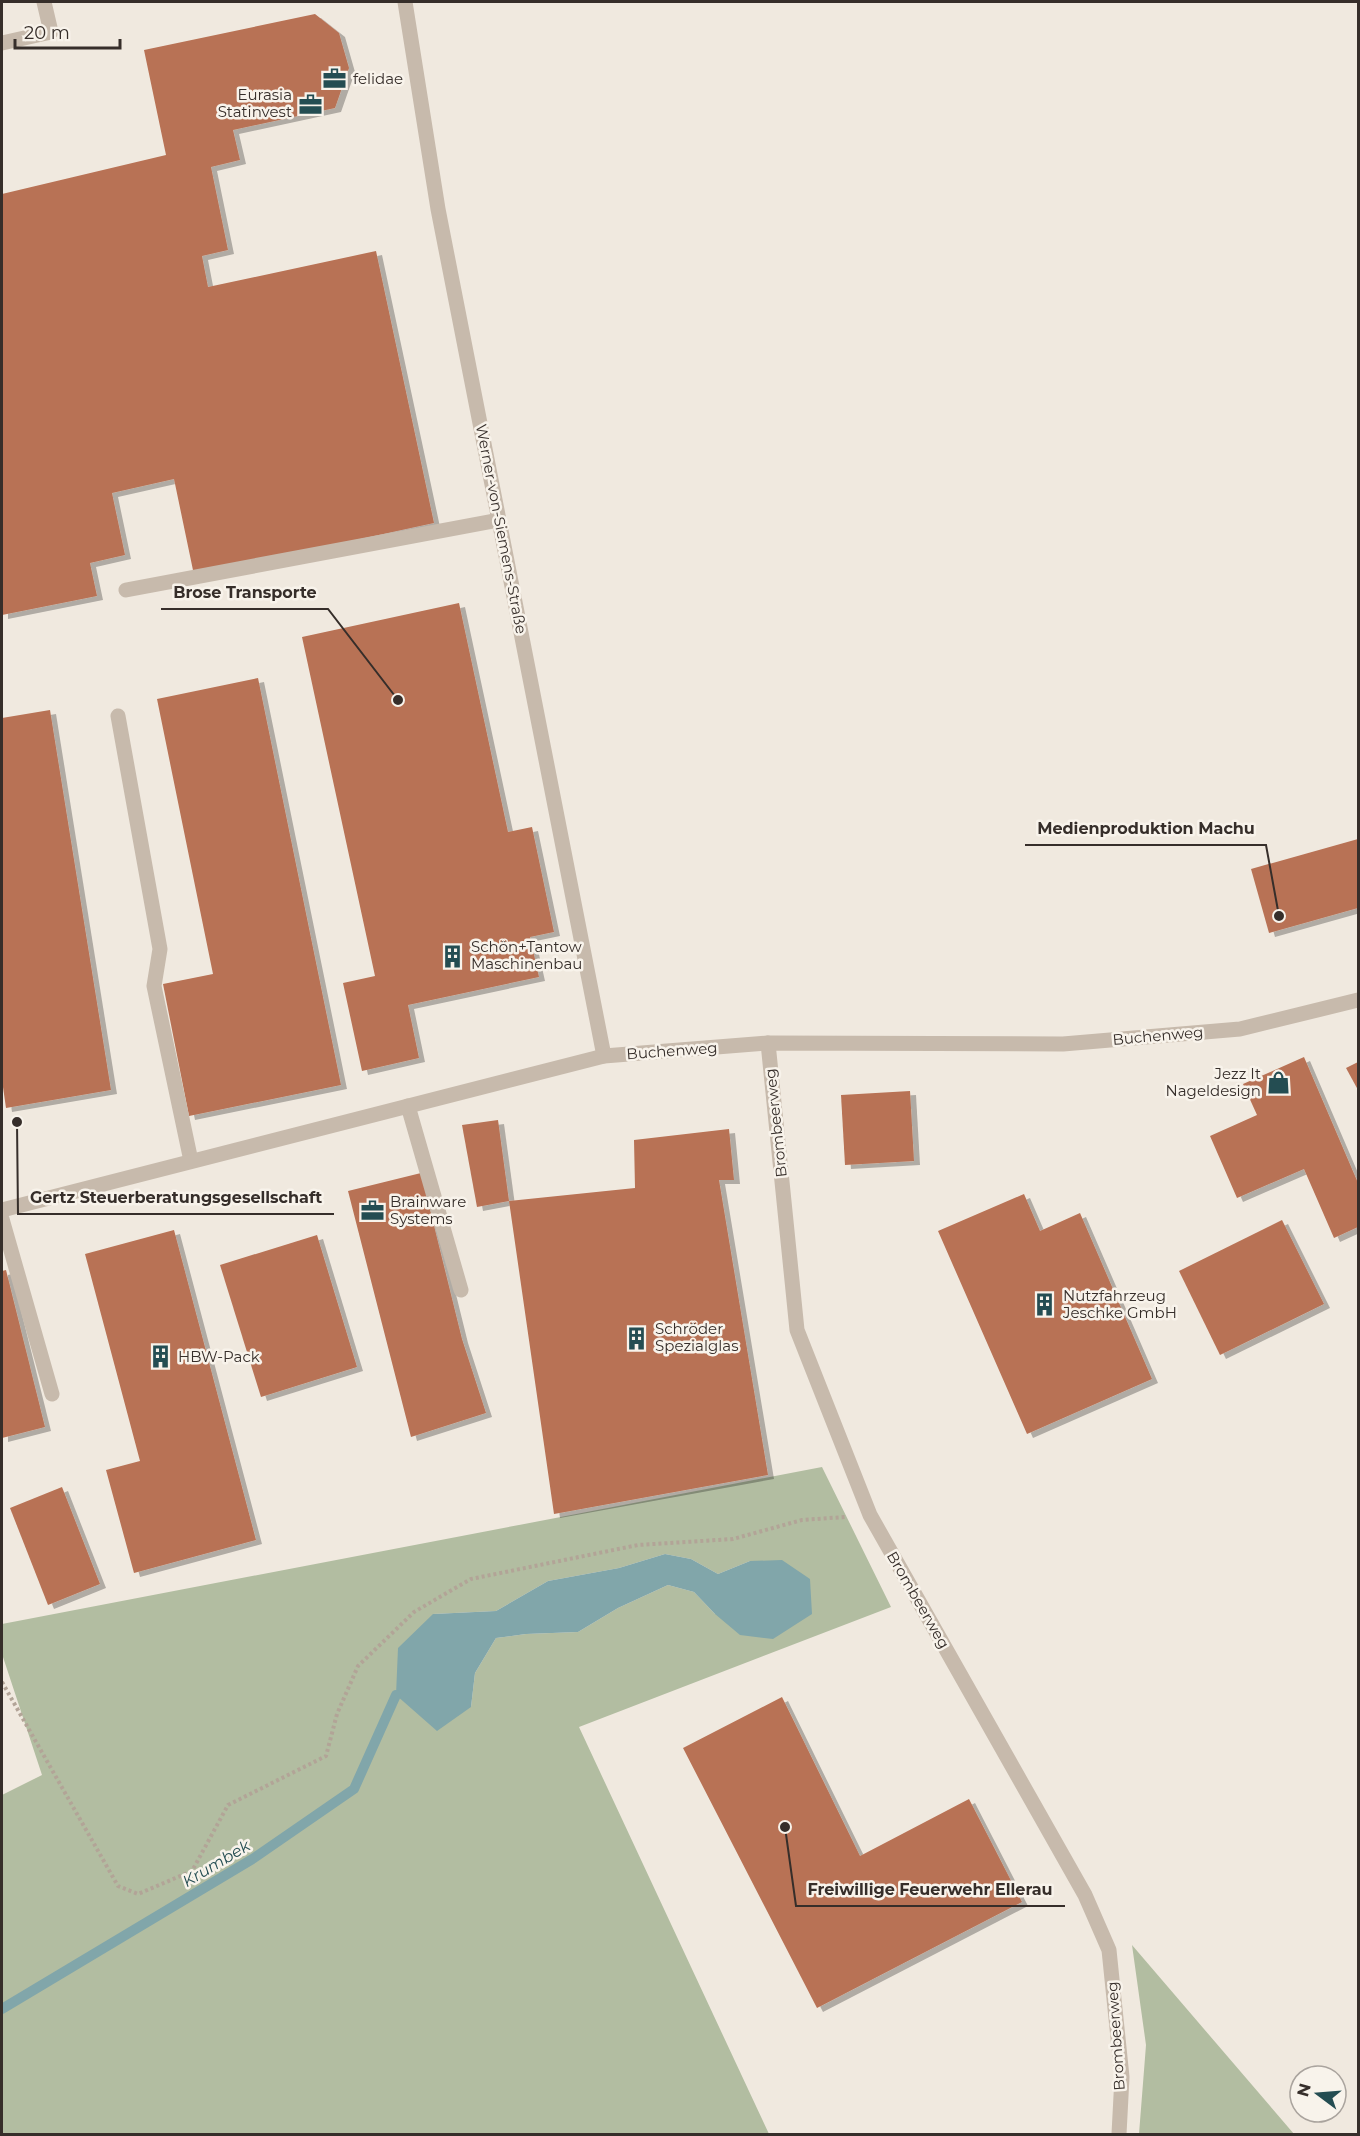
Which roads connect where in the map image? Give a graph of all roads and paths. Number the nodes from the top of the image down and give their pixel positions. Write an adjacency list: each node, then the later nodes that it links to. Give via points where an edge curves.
1 (44, 2): 3 (street, via 51,32)
2 (405, 2): 4 (street, Werner-von-Siemens-Straße, via 438,209)
3 (2, 43)
4 (499, 520): 5 (street); 9 (street, Werner-von-Siemens-Straße)
5 (126, 590)
6 (118, 716): 11 (street, via 160,950 154,986)
7 (1359, 1000): 8 (street, Buchenweg, via 1240,1029 1063,1044)
8 (768, 1043): 9 (street, Buchenweg); 16 (street, Brombeerweg, via 797,1330)
9 (603, 1056): 10 (street, Buchenweg)
10 (408, 1106): 11 (street, Buchenweg); 14 (street)
11 (191, 1161): 12 (street, Buchenweg)
12 (2, 1210)
13 (2, 1219): 15 (street)
14 (461, 1290)
15 (52, 1394)
16 (870, 1515): 17 (path, via 802,1520 733,1539 638,1545 471,1579 414,1612 358,1666 337,1714 326,1756 228,1806 192,1871 138,1894 118,1887); 18 (street, Brombeerweg, via 1085,1895 1109,1950 1122,2077)
17 (2, 1682)
18 (1119, 2134)

